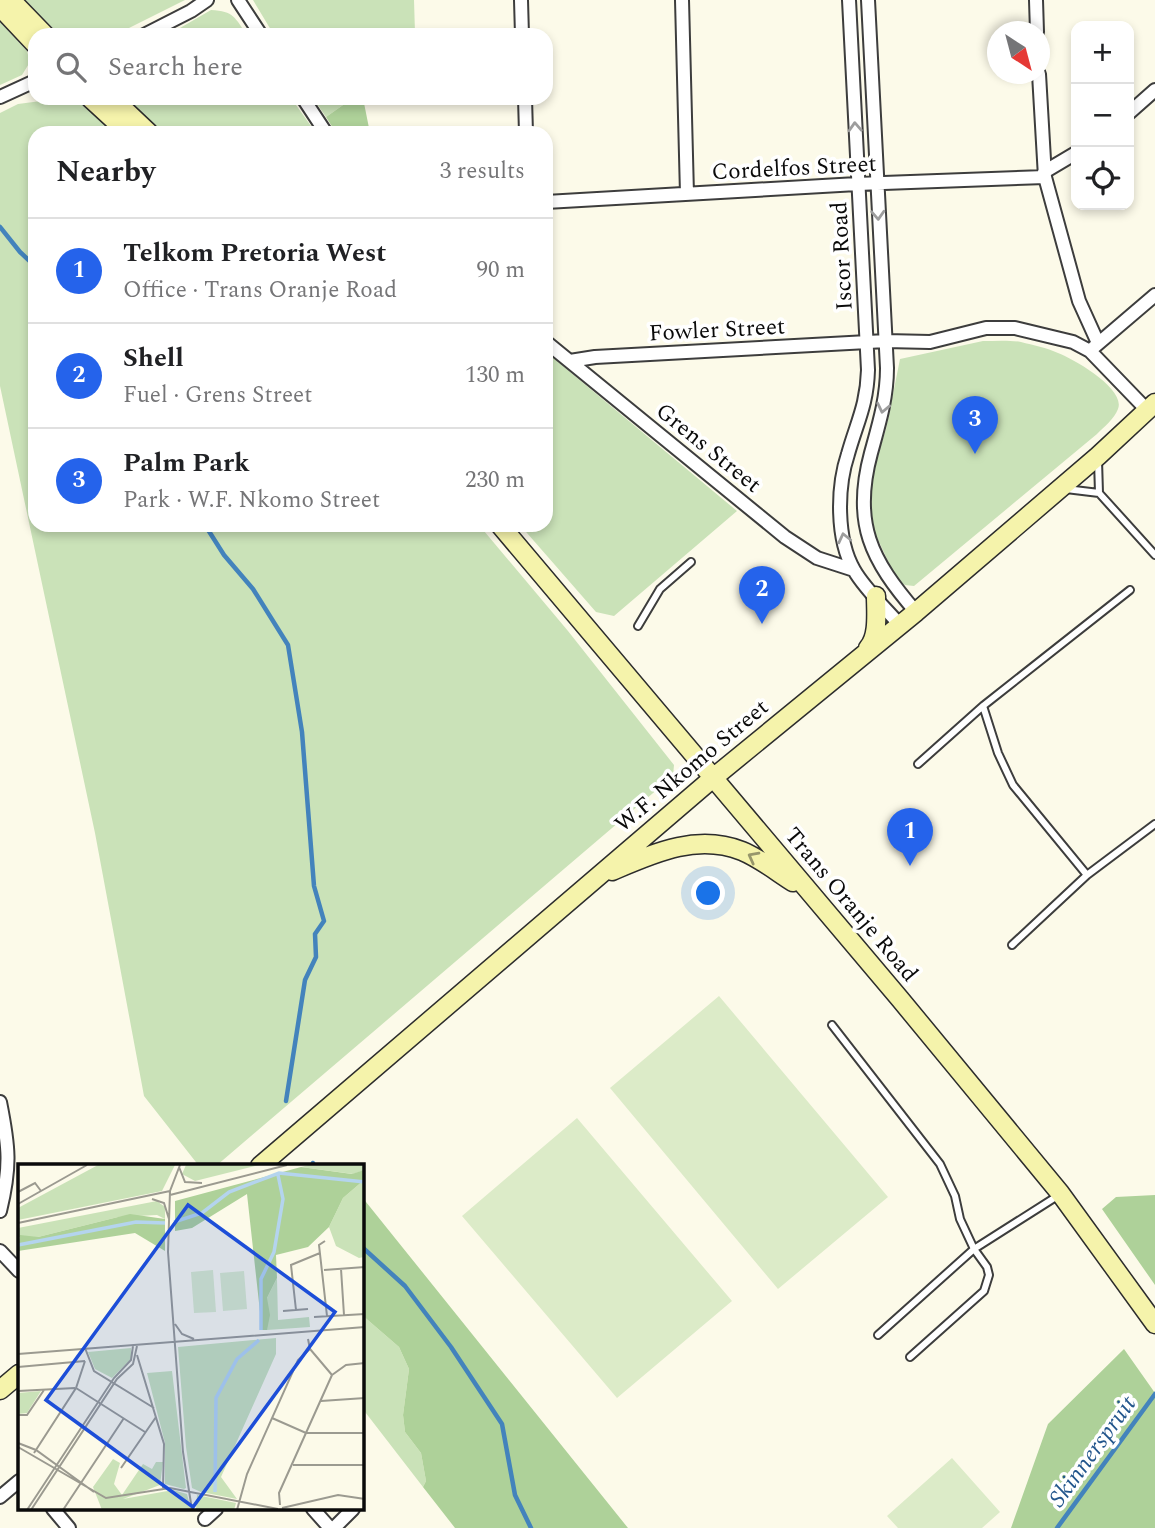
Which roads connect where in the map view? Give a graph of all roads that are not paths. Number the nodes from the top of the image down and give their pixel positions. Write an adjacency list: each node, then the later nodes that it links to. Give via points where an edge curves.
1 (11, 0): 11 (main road)
2 (207, 0): 12 (street)
3 (238, 0): 13 (street)
4 (521, 0): 14 (street)
5 (682, 0): 33 (street)
6 (849, 0): 31 (street, Iscor Road, one-way to 6)
7 (869, 0): 32 (street, Iscor Road)
8 (1036, 0): 10 (street)
9 (0, 7): 15 (main road)
10 (1037, 21)
11 (38, 28)
12 (158, 28)
13 (256, 28)
14 (522, 28)
15 (28, 37)
16 (28, 84): 19 (street)
17 (1040, 84): 30 (street)
18 (1155, 90): 24 (street)
19 (0, 97)
20 (98, 105): 25 (main road)
21 (119, 105): 26 (main road)
22 (308, 105): 27 (street)
23 (525, 105): 28 (street)
24 (1134, 109)
25 (120, 126)
26 (142, 126)
27 (321, 126)
28 (526, 126)
29 (1071, 157): 30 (street, Cordelfos Street)
30 (1045, 175): 32 (street, Cordelfos Street); 39 (street)
31 (857, 184): 32 (street, Cordelfos Street); 33 (street, Cordelfos Street); 37 (street, Iscor Road)
32 (877, 184): 36 (street, Iscor Road, one-way to 36)
33 (687, 194): 34 (street, Cordelfos Street)
34 (553, 202)
35 (1155, 295): 39 (street)
36 (886, 341): 37 (street, Fowler Street); 39 (street, Fowler Street, via 930,341 998,327); 51 (street, Iscor Road, one-way to 51, via 887,389 866,476 864,522 879,564)
37 (867, 342): 40 (street, Fowler Street); 48 (street, Iscor Road, one-way to 37, via 840,508 847,455 867,389)
38 (553, 347): 40 (street, Grens Street)
39 (1094, 347): 41 (street)
40 (570, 360): 48 (street, Grens Street, via 785,537 817,558)
41 (1151, 407): 42 (main road, W.F. Nkomo Street)
42 (1098, 456): 43 (main road, W.F. Nkomo Street); 44 (lane)
43 (1061, 488): 44 (lane); 51 (main road, W.F. Nkomo Street)
44 (1099, 493): 46 (lane)
45 (506, 532): 57 (main road, Trans Oranje Road)
46 (1155, 555)
47 (691, 562): 53 (lane, via 660,589)
48 (854, 570): 50 (street)
49 (1130, 590): 55 (lane)
50 (876, 596): 52 (street); 54 (main road, via 872,644)
51 (916, 612): 52 (main road, W.F. Nkomo Street)
52 (900, 625): 54 (main road, W.F. Nkomo Street)
53 (638, 626)
54 (863, 653): 57 (main road, W.F. Nkomo Street)
55 (983, 706): 56 (lane); 59 (lane, via 1013,785)
56 (918, 764)
57 (713, 778): 60 (main road, W.F. Nkomo Street); 61 (main road, Trans Oranje Road)
58 (1155, 824): 59 (lane)
59 (1087, 875): 62 (lane)
60 (594, 878): 61 (main road, one-way to 60, via 742,851 702,843 648,855); 65 (main road, W.F. Nkomo Street)
61 (811, 894): 66 (main road, Trans Oranje Road)
62 (1012, 944)
63 (832, 1025): 68 (lane, via 940,1164)
64 (0, 1102): 67 (street, via 9,1160)
65 (262, 1164)
66 (1060, 1194): 68 (lane); 71 (main road, Trans Oranje Road)
67 (0, 1211)
68 (974, 1249): 72 (lane); 73 (lane, via 989,1275 984,1291)
69 (0, 1251): 70 (street)
70 (18, 1270)
71 (1155, 1324)
72 (878, 1335)
73 (910, 1357)
74 (18, 1375): 75 (main road)
75 (0, 1390)
76 (18, 1482): 77 (street)
77 (0, 1497)
78 (54, 1510): 83 (street)
79 (215, 1510): 82 (street)
80 (314, 1510): 84 (street)
81 (352, 1510): 84 (street)
82 (205, 1519)
83 (69, 1528)
84 (332, 1528)

